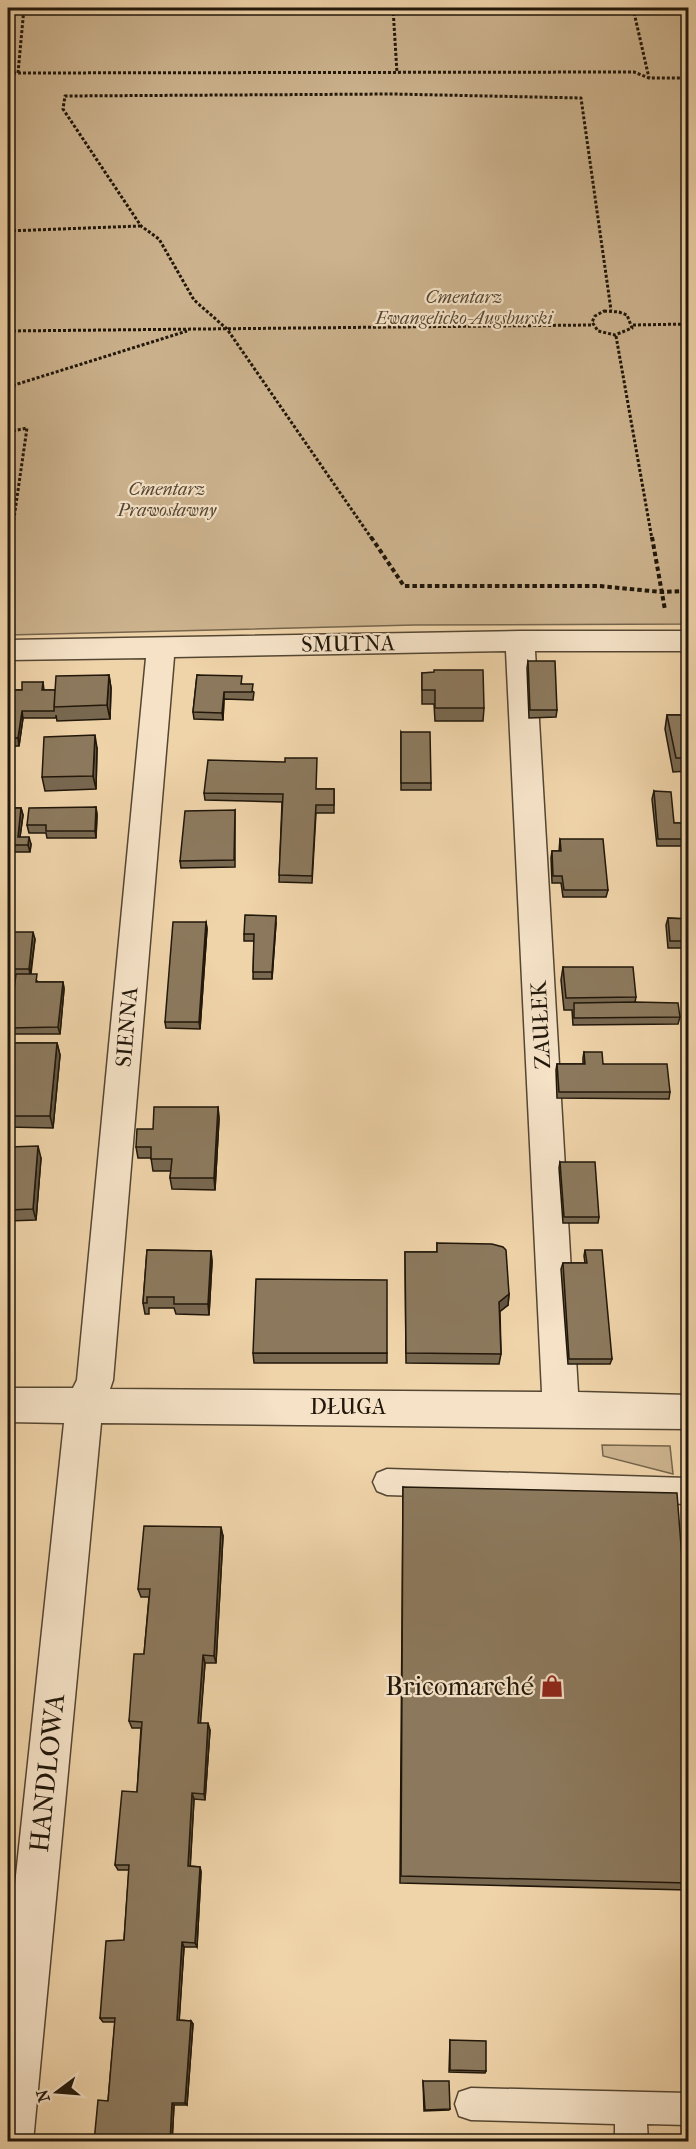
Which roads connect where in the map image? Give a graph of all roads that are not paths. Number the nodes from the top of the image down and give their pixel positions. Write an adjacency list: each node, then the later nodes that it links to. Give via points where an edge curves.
1 (520, 641): 2 (street, SMUTNA); 3 (street, SMUTNA); 7 (street, ZAUŁEK)
2 (688, 641)
3 (161, 647): 4 (street, SMUTNA); 6 (street, SIENNA, via 95,1380)
4 (8, 650)
5 (8, 1405): 6 (street, DŁUGA)
6 (84, 1405): 7 (street, DŁUGA); 14 (street, HANDLOWA)
7 (561, 1408): 8 (street, DŁUGA)
8 (688, 1412)
9 (387, 1482): 10 (lane)
10 (688, 1491)
11 (471, 2104): 12 (lane)
12 (630, 2108): 13 (lane); 15 (lane)
13 (688, 2109)
14 (10, 2142)
15 (632, 2142)

